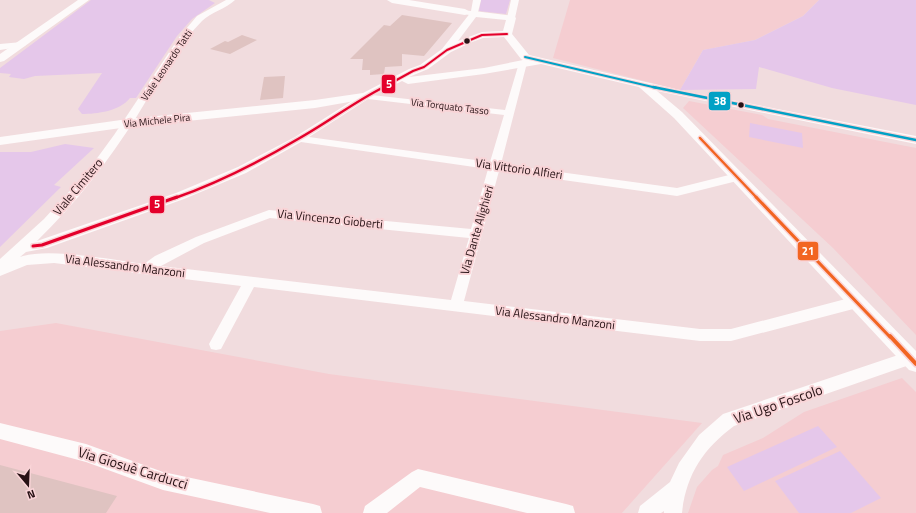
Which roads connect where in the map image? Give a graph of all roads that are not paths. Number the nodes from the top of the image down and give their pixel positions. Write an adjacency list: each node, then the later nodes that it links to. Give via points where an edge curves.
1 (84, 0): 9 (street)
2 (231, 0): 24 (street, Viale Leonardo Tatti, via 200,18 183,38)
3 (392, 0): 6 (street)
4 (477, 0): 6 (street)
5 (515, 0): 7 (street)
6 (469, 13): 7 (street); 11 (street)
7 (511, 18): 8 (street)
8 (507, 34): 11 (street, via 482,35); 13 (street)
9 (22, 44): 10 (street); 12 (street)
10 (0, 47)
11 (447, 50): 14 (street, Via Michele Pira)
12 (0, 59)
13 (524, 60): 15 (street, via 484,71); 16 (street); 22 (street, Via Dante Alighieri)
14 (424, 67): 15 (street, via 421,71 423,74); 17 (street, Via Michele Pira)
15 (437, 76): 17 (street)
16 (641, 84): 18 (street); 23 (street)
17 (386, 86): 19 (street, Via Michele Pira)
18 (680, 93): 23 (street); 26 (street)
19 (366, 96): 20 (street, Via Michele Pira); 21 (street); 22 (street, Via Torquato Tasso)
20 (315, 104): 21 (street, Via Michele Pira, via 337,104); 24 (street, Via Michele Pira)
21 (346, 109): 25 (street)
22 (509, 113): 28 (street, Via Dante Alighieri)
23 (678, 115): 29 (street)
24 (128, 123): 27 (street, Via Michele Pira); 32 (street, Viale Cimitero, via 76,192)
25 (299, 138): 28 (street, Via Vittorio Alfieri); 31 (street, via 235,173 180,196)
26 (916, 140)
27 (0, 141)
28 (495, 166): 29 (street, Via Vittorio Alfieri, via 677,192); 30 (street, Via Dante Alighieri)
29 (737, 177): 38 (street)
30 (476, 234): 35 (street, Via Vincenzo Gioberti, via 269,214 200,240); 39 (street, Via Dante Alighieri)
31 (56, 240): 32 (street, via 42,245); 33 (street)
32 (24, 246): 34 (street, Viale Cimitero)
33 (54, 258): 35 (street, Via Alessandro Manzoni); 36 (street, Via Alessandro Manzoni, via 26,260)
34 (0, 267)
35 (148, 268): 37 (street, Via Alessandro Manzoni)
36 (0, 271)
37 (251, 281): 39 (street, Via Alessandro Manzoni); 40 (street)
38 (857, 302): 39 (street, Via Alessandro Manzoni, via 731,335 700,335); 41 (street)
39 (456, 306)
40 (216, 344)
41 (913, 361): 43 (street, Via Ugo Foscolo, via 729,420 715,429 700,445)
42 (0, 431): 44 (street, Via Giosuè Carducci, via 86,453 163,481)
43 (676, 489): 47 (street, Via Ugo Foscolo); 48 (street, Via Ugo Foscolo)
44 (313, 513)
45 (372, 513): 46 (street, via 418,478)
46 (566, 513)
47 (647, 513)
48 (673, 513)

